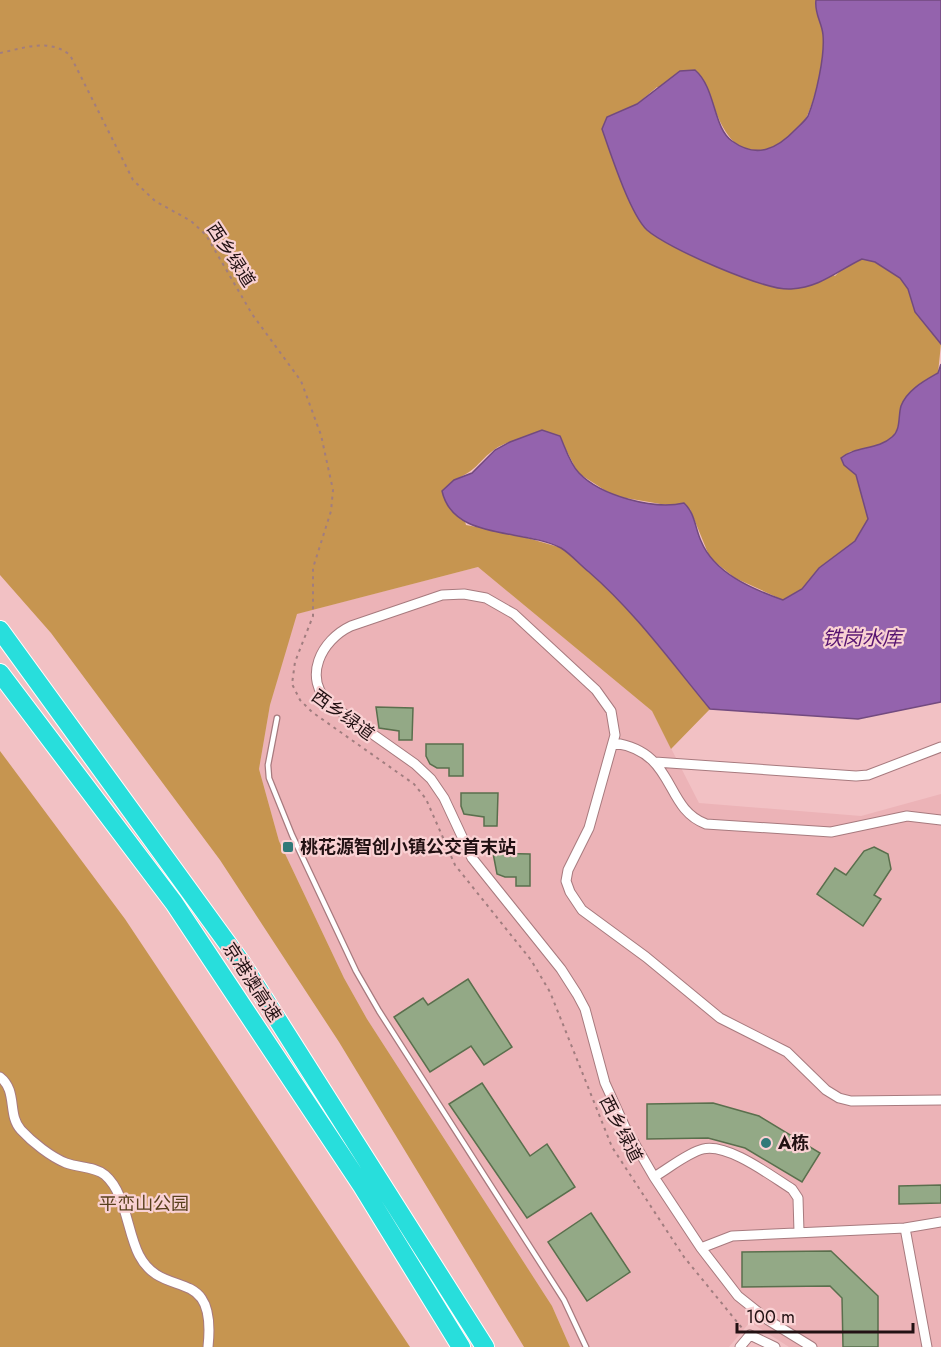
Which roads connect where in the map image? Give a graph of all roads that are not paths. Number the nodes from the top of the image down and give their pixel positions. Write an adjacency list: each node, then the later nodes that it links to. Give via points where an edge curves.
1 (0, 630): 17 (highway, 京港澳高速, via 241,962)
2 (0, 673): 16 (highway, 京港澳高速, via 174,903 362,1186)
3 (277, 718): 18 (lane, via 269,778 351,961 559,1291)
4 (614, 743): 6 (street, via 634,748); 9 (street, via 589,828 568,870 566,881 582,910 720,1018 787,1052 839,1098); 10 (street, via 613,719 602,696 514,614 486,598 442,595 351,626 331,639 319,659 316,678 326,700 431,779 472,858 572,986 585,1009 605,1083)
5 (941, 747): 6 (street, via 856,776)
6 (655, 762): 7 (street, via 688,813 706,824 831,832 908,816)
7 (941, 820)
8 (0, 1077): 15 (street, via 10,1089 16,1123 22,1131 65,1163 96,1170 108,1178 147,1268 189,1287 204,1300 210,1317)
9 (941, 1100)
10 (654, 1177): 13 (street, via 702,1149 737,1155 792,1189 798,1198); 14 (street)
11 (941, 1222): 12 (street)
12 (905, 1228): 13 (street); 22 (street)
13 (799, 1232): 14 (street, via 732,1236)
14 (701, 1248): 21 (street, via 746,1304)
15 (208, 1347)
16 (461, 1347)
17 (484, 1347)
18 (586, 1347)
19 (740, 1347): 20 (street, via 750,1335)
20 (775, 1347)
21 (812, 1347)
22 (927, 1347)

